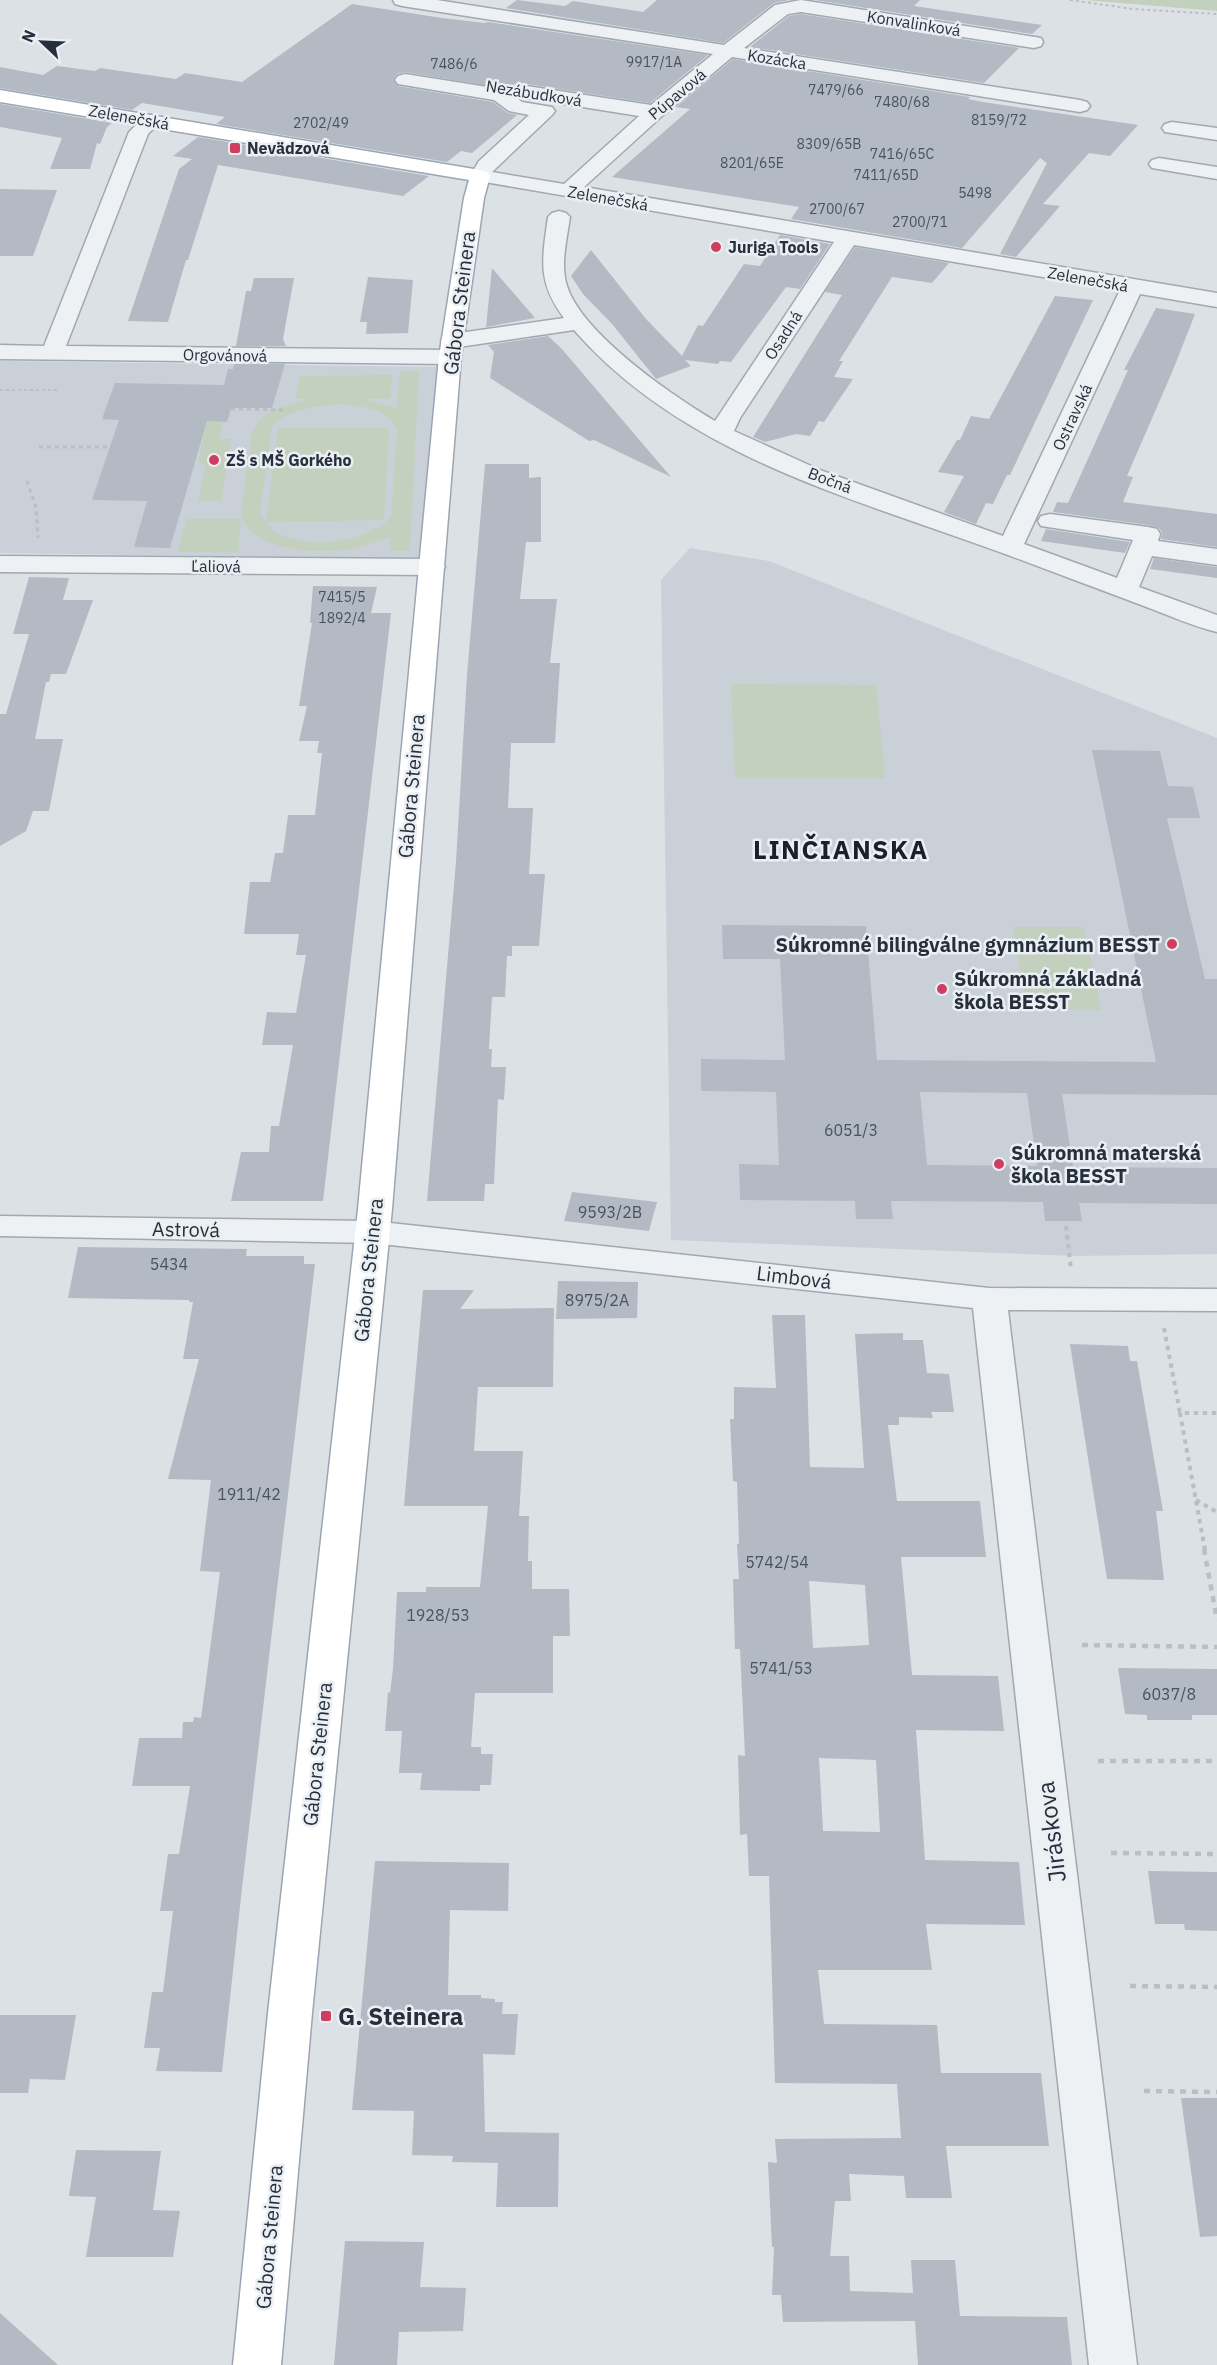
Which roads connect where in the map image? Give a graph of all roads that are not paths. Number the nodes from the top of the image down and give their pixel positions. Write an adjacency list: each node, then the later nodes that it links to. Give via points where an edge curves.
1 (402, 0): 4 (street, Kozácka)
2 (493, 0): 4 (street)
3 (793, 6): 5 (street, Konvalinková); 6 (street, Púpavová, via 783,9)
4 (475, 12): 6 (street, Kozácka)
5 (1034, 42)
6 (727, 52): 8 (street, Kozácka); 9 (street, Púpavová)
7 (0, 96): 10 (main road, Zelenečská)
8 (1080, 106)
9 (655, 112): 15 (street, Nezábudková, via 409,77 500,95 516,107 545,111 486,165); 16 (street, Púpavová)
10 (151, 121): 15 (main road, Zelenečská); 24 (street, via 139,132)
11 (1172, 128): 12 (street)
12 (1217, 134)
13 (1158, 165): 14 (street)
14 (1217, 173)
15 (480, 176): 16 (street, Zelenečská); 22 (main road, Gábora Steinera)
16 (568, 192): 18 (street, Zelenečská)
17 (559, 217): 21 (street, Bočná, via 554,280)
18 (847, 239): 19 (street, Zelenečská); 25 (street, Osadná)
19 (1132, 287): 20 (street, Zelenečská); 28 (street, Ostravská)
20 (1217, 300)
21 (579, 323): 22 (street, Orgovánová); 25 (street, Bočná, via 641,384)
22 (451, 349): 24 (street, Orgovánová); 31 (main road, Gábora Steinera)
23 (0, 352): 24 (street, Orgovánová)
24 (52, 353)
25 (722, 433): 28 (street, Bočná, via 823,478)
26 (1050, 520): 27 (street, via 1148,534)
27 (1144, 547): 29 (street); 32 (street)
28 (1010, 548): 32 (street, Bočná)
29 (1217, 557)
30 (0, 564): 31 (street, Ľaliová)
31 (432, 567): 35 (main road, Gábora Steinera)
32 (1125, 590): 33 (street, Bočná)
33 (1217, 624)
34 (0, 1226): 35 (street, Astrová)
35 (372, 1232): 36 (street, Limbová); 38 (main road, Gábora Steinera, via 288,2025)
36 (989, 1299): 37 (street, Limbová); 39 (street, Jiráskova)
37 (1217, 1300)
38 (257, 2365)
39 (1113, 2365)

